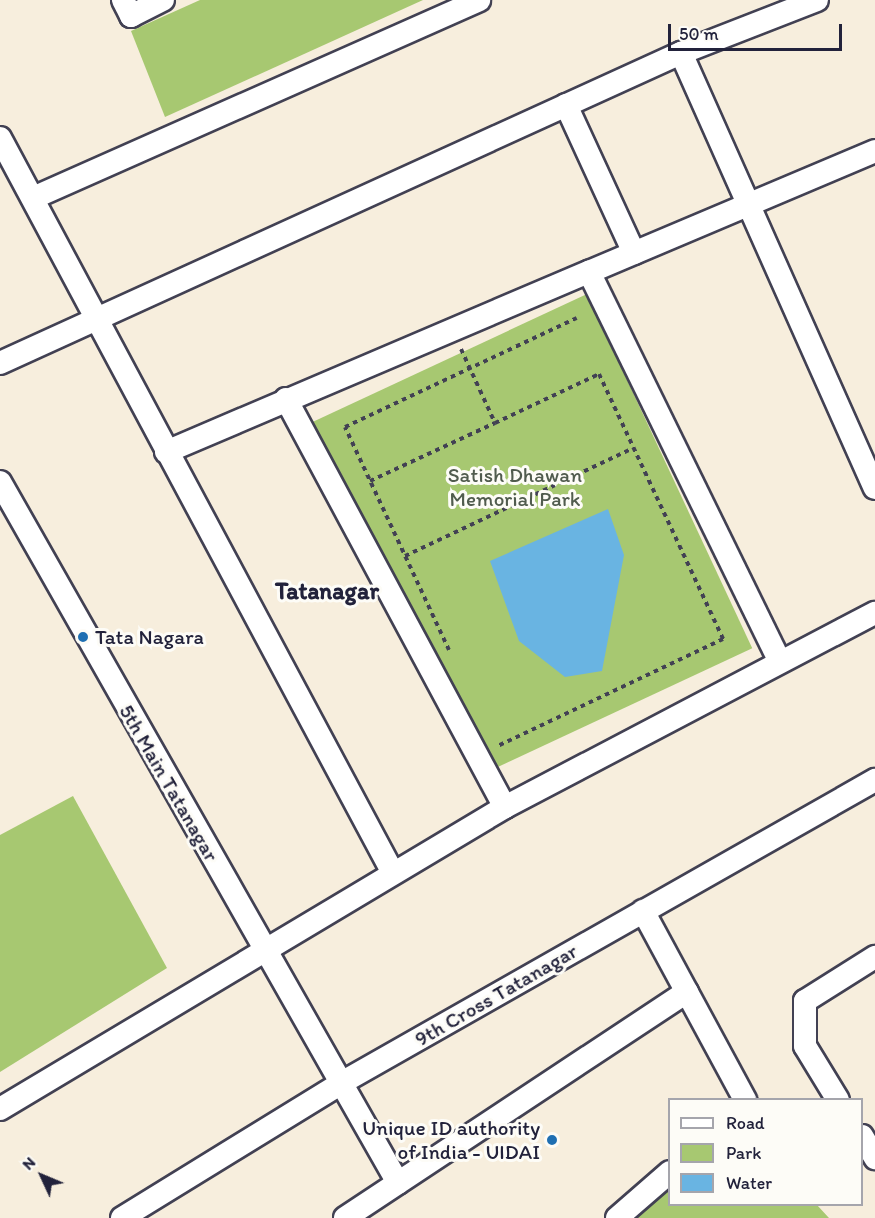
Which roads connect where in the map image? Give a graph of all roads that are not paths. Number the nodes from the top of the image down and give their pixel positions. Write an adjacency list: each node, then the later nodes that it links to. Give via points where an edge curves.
1 (123, 0): 2 (street, via 131,16)
2 (163, 0)
3 (478, 0): 9 (street)
4 (817, 0): 5 (street)
5 (681, 53): 6 (street); 10 (street)
6 (566, 105): 11 (street); 13 (street)
7 (0, 138): 9 (street)
8 (875, 151): 10 (street)
9 (33, 198): 13 (street)
10 (749, 205): 11 (street); 18 (street)
11 (634, 253): 12 (street)
12 (590, 272): 15 (street); 20 (street)
13 (94, 317): 14 (street); 16 (street)
14 (0, 363)
15 (286, 399): 16 (street); 22 (street)
16 (166, 452): 23 (street)
17 (0, 482): 25 (street, 5th Main Tatanagar, via 83,637)
18 (875, 488)
19 (875, 613): 20 (street)
20 (779, 660): 22 (street)
21 (875, 780): 24 (street, 9th Cross Tatanagar)
22 (505, 807): 23 (street)
23 (393, 873): 25 (street)
24 (643, 911): 27 (street); 28 (street, 9th Cross Tatanagar)
25 (267, 952): 28 (street, 5th Main Tatanagar); 31 (street)
26 (875, 957): 30 (street, via 805,1001 805,1046)
27 (687, 992): 29 (street); 35 (street)
28 (343, 1082): 35 (street, 5th Main Tatanagar); 36 (street, 9th Cross Tatanagar)
29 (744, 1098)
30 (837, 1098)
31 (0, 1109)
32 (863, 1139): 33 (street)
33 (875, 1158)
34 (668, 1173): 38 (street)
35 (398, 1183): 37 (street)
36 (122, 1218)
37 (345, 1218)
38 (617, 1218)

